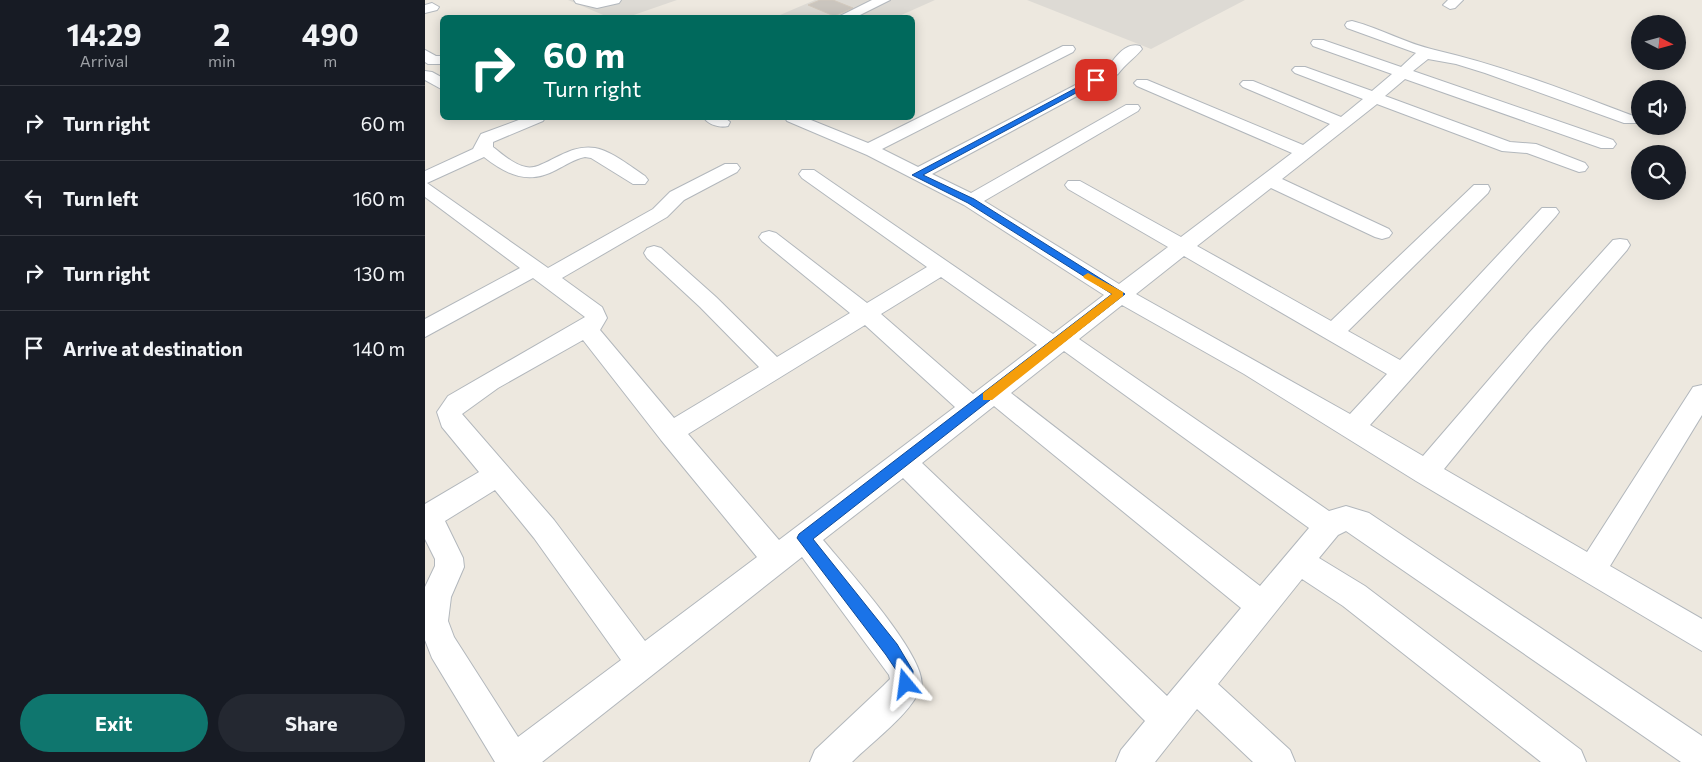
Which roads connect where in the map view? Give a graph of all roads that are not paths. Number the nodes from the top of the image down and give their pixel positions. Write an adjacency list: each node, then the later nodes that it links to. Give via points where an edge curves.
1 (581, 0): 2 (street, via 597,4)
2 (615, 0)
3 (883, 0): 4 (street)
4 (848, 15)
5 (1352, 25): 9 (street)
6 (1318, 43): 11 (street)
7 (1069, 49): 26 (street, via 879,142)
8 (1135, 49): 31 (street, via 1113,71)
9 (1429, 53): 11 (street); 21 (street, via 1545,88)
10 (1300, 70): 16 (street)
11 (1404, 72): 16 (street); 24 (street)
12 (427, 75): 13 (street)
13 (440, 83)
14 (1142, 83): 27 (street)
15 (1248, 84): 22 (street)
16 (1374, 98): 22 (street); 28 (street, via 1494,142 1538,151)
17 (1132, 108): 38 (street)
18 (493, 120): 23 (street)
19 (532, 120): 23 (street)
20 (798, 120): 26 (street)
21 (1630, 120)
22 (1342, 123): 27 (street)
23 (508, 129): 25 (street, via 487,138 483,142)
24 (1607, 144)
25 (484, 150): 32 (street); 33 (street, via 518,170 531,173 587,151)
26 (873, 151): 31 (street)
27 (1305, 152): 34 (street)
28 (1579, 167)
29 (731, 168): 46 (street, via 677,196 659,212)
30 (808, 174): 45 (street)
31 (917, 175): 38 (street)
32 (425, 178)
33 (639, 180)
34 (1268, 180): 40 (street); 43 (street)
35 (1074, 185): 43 (street)
36 (425, 188): 46 (street)
37 (1481, 189): 52 (street)
38 (971, 201): 47 (street)
39 (1549, 212): 54 (street)
40 (1381, 233)
41 (769, 236): 48 (street)
42 (1620, 246): 60 (street)
43 (1181, 247): 47 (street); 52 (street)
44 (654, 253): 53 (street)
45 (942, 267): 48 (street); 51 (street)
46 (541, 272): 49 (street, via 594,312); 50 (street)
47 (1120, 294): 51 (street); 57 (street)
48 (866, 313): 53 (street); 56 (street)
49 (594, 323): 58 (street, via 589,330 591,336); 61 (street, via 482,387 449,412 451,420)
50 (425, 328)
51 (1074, 329): 56 (street); 63 (street)
52 (1333, 332): 54 (street)
53 (775, 369): 58 (street)
54 (1402, 372): 57 (street)
55 (1702, 394): 67 (street)
56 (983, 400): 59 (street); 68 (street)
57 (1352, 428): 60 (street)
58 (670, 433): 65 (street)
59 (904, 462): 64 (street); 72 (street)
60 (1425, 473): 67 (street)
61 (497, 475): 62 (street); 70 (street, via 544,529)
62 (427, 517): 73 (street, via 449,558 450,567 433,610 433,621 443,647 514,762)
63 (1328, 526): 66 (street); 74 (street, via 1347,517 1359,522)
64 (804, 538): 65 (street); 75 (street, via 905,671 906,684 895,698)
65 (777, 559): 70 (street)
66 (1299, 561): 68 (street); 78 (street, via 1354,596)
67 (1591, 571): 69 (street)
68 (1261, 606): 71 (street)
69 (1702, 636)
70 (641, 663): 73 (street)
71 (1196, 686): 72 (street); 77 (street)
72 (1168, 720): 76 (street)
73 (542, 753)
74 (1702, 756)
75 (827, 762)
76 (1133, 762)
77 (1278, 762)
78 (1569, 762)

